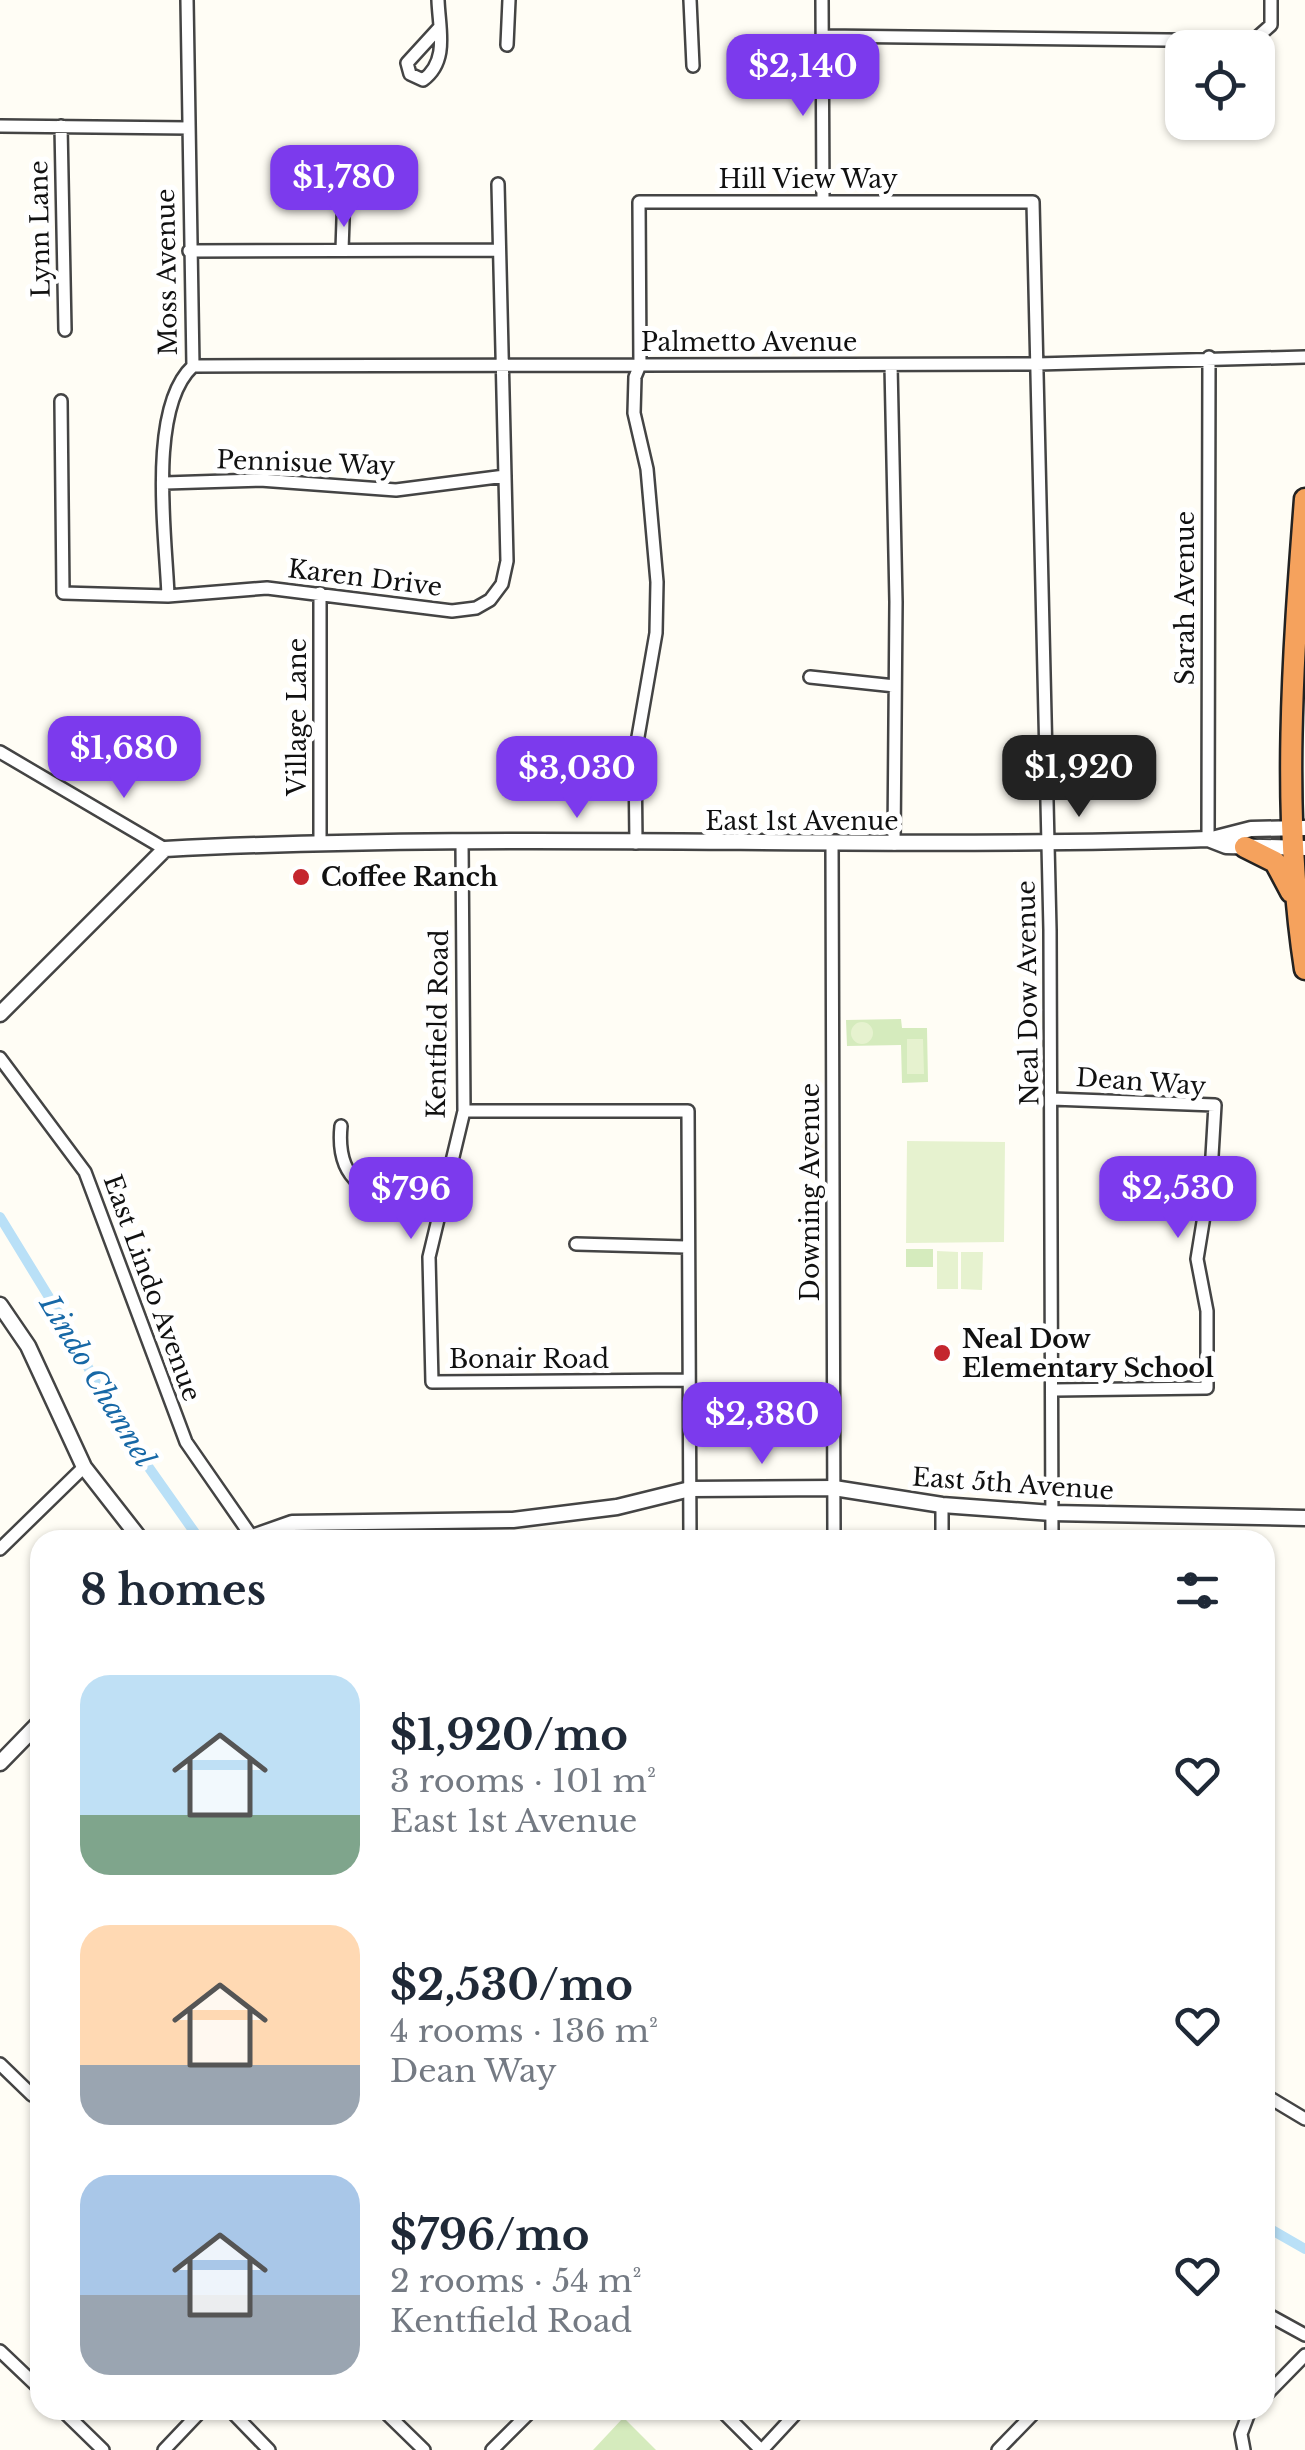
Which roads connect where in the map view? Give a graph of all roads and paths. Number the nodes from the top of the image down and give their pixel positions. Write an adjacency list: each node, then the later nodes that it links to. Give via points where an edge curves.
1 (187, 0): 13 (street, Moss Avenue)
2 (438, 0): 7 (street)
3 (509, 0): 9 (street)
4 (690, 0): 10 (street)
5 (822, 0): 8 (street)
6 (1271, 0): 8 (street, via 1271,25 1254,41)
7 (440, 28)
8 (823, 36): 16 (street)
9 (507, 45)
10 (694, 66)
11 (0, 126): 12 (street)
12 (61, 126): 13 (street); 21 (street, Lynn Lane)
13 (189, 128): 18 (street, Moss Avenue)
14 (498, 184): 20 (street, Karen Drive)
15 (344, 190): 19 (street)
16 (824, 201): 17 (street, Hill View Way); 26 (street, Hill View Way, via 639,202)
17 (978, 201): 25 (street, Neal Dow Avenue, via 1033,202)
18 (189, 250): 19 (street); 28 (street, Moss Avenue)
19 (342, 250): 20 (street)
20 (499, 250): 24 (street, Karen Drive)
21 (65, 330)
22 (1209, 357): 23 (street, Palmetto Avenue); 25 (street, Palmetto Avenue); 39 (street, Sarah Avenue)
23 (1305, 357)
24 (501, 364): 26 (street, Palmetto Avenue); 28 (street, Palmetto Avenue); 30 (street, Karen Drive)
25 (1037, 364): 27 (street, Palmetto Avenue); 42 (street, Neal Dow Avenue)
26 (640, 365): 27 (street, Palmetto Avenue); 43 (street, via 634,414 647,469 657,582 656,633 635,754)
27 (891, 365): 36 (street)
28 (193, 366): 31 (street, Moss Avenue, via 179,379 167,414)
29 (61, 401): 34 (street, Karen Drive, via 64,593)
30 (505, 476): 31 (street, Pennisue Way, via 396,490 260,480); 33 (street, Karen Drive, via 505,576 482,606 412,608)
31 (165, 483): 34 (street, Moss Avenue)
32 (1305, 499): 38 (highway, via 1294,641)
33 (320, 593): 34 (street, Karen Drive, via 267,588); 40 (street, Village Lane)
34 (168, 596)
35 (810, 676): 36 (street)
36 (896, 686): 45 (street)
37 (0, 752): 47 (street)
38 (1299, 838): 39 (street, East 1st Avenue, via 1251,828); 46 (street, East 1st Avenue); 48 (highway)
39 (1210, 839): 42 (street, East 1st Avenue); 46 (street, East 1st Avenue)
40 (320, 841): 41 (street, East 1st Avenue); 47 (street, East 1st Avenue)
41 (462, 842): 43 (street, East 1st Avenue); 53 (street, Kentfield Road)
42 (1046, 842): 45 (street, East 1st Avenue); 52 (street, Neal Dow Avenue)
43 (636, 843): 44 (street, East 1st Avenue)
44 (832, 844): 45 (street, East 1st Avenue); 63 (street, Downing Avenue)
45 (894, 844)
46 (1245, 847): 48 (highway, via 1282,871)
47 (165, 849): 50 (street)
48 (1296, 912): 49 (highway)
49 (1305, 969)
50 (0, 1014)
51 (0, 1058): 69 (street, East Lindo Avenue, via 86,1172 186,1442)
52 (1052, 1099): 61 (street, Neal Dow Avenue); 61 (street, Dean Way, via 1215,1105 1197,1259 1207,1311 1207,1388)
53 (464, 1111): 55 (street, Kentfield Road); 57 (street, via 688,1110)
54 (341, 1126): 55 (street, via 342,1164 356,1184)
55 (437, 1212): 60 (street, Kentfield Road, via 428,1282)
56 (576, 1244): 57 (street)
57 (686, 1247): 59 (street)
58 (0, 1305): 62 (street, via 28,1346)
59 (686, 1380): 60 (street, Bonair Road); 64 (street)
60 (432, 1382)
61 (1055, 1390): 66 (street, Neal Dow Avenue)
62 (84, 1466): 68 (street); 75 (street)
63 (834, 1488): 64 (street, East 5th Avenue); 65 (street, East 5th Avenue); 72 (street, Downing Avenue)
64 (690, 1489): 70 (street, East 5th Avenue, via 513,1520 321,1520); 71 (street)
65 (942, 1505): 66 (street, East 5th Avenue); 73 (street)
66 (1052, 1513): 67 (street, East 5th Avenue); 74 (street, Neal Dow Avenue)
67 (1305, 1518)
68 (133, 1530)
69 (244, 1530)
70 (274, 1530)
71 (690, 1530)
72 (834, 1530)
73 (942, 1530)
74 (1052, 1530)
75 (0, 1549)
76 (30, 1732): 77 (street)
77 (0, 1763)
78 (0, 2064): 79 (street)
79 (30, 2093)
80 (1275, 2100): 81 (street)
81 (1305, 2118)
82 (1275, 2318): 83 (street)
83 (1305, 2335)
84 (0, 2350): 86 (street)
85 (1305, 2354): 87 (street)
86 (30, 2379)
87 (1275, 2386)
88 (72, 2420): 97 (street)
89 (192, 2420): 98 (street)
90 (240, 2420): 99 (street)
91 (393, 2420): 100 (street)
92 (522, 2420): 101 (street)
93 (731, 2420): 102 (street)
94 (790, 2420): 102 (street)
95 (1027, 2420): 103 (street)
96 (1246, 2420): 104 (street)
97 (103, 2450)
98 (164, 2450)
99 (269, 2450)
100 (424, 2450)
101 (492, 2450)
102 (762, 2450)
103 (998, 2450)
104 (1244, 2450)

